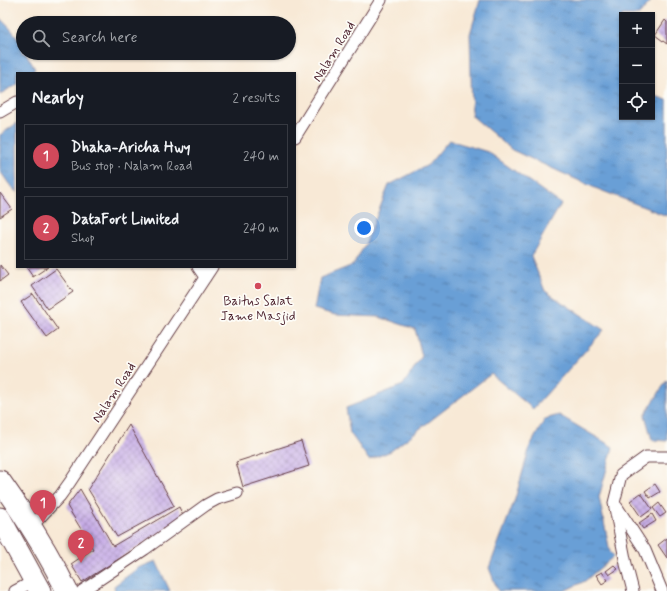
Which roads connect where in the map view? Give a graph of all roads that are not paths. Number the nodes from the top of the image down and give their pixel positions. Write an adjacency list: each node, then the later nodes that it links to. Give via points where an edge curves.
1 (381, 0): 4 (street, Nalam Road)
2 (16, 103): 3 (street)
3 (0, 112)
4 (296, 135)
5 (199, 268): 7 (street)
6 (211, 268): 7 (street, Nalam Road)
7 (206, 277): 13 (street, Nalam Road, via 70,482)
8 (667, 457): 11 (street, via 646,457 621,475)
9 (0, 481): 13 (highway)
10 (237, 493): 17 (street, via 206,505)
11 (614, 503): 18 (street); 19 (street, via 645,550)
12 (0, 518): 14 (highway)
13 (31, 527): 16 (highway)
14 (37, 586): 15 (street)
15 (15, 591)
16 (67, 591)
17 (82, 591)
18 (634, 591)
19 (662, 591)

